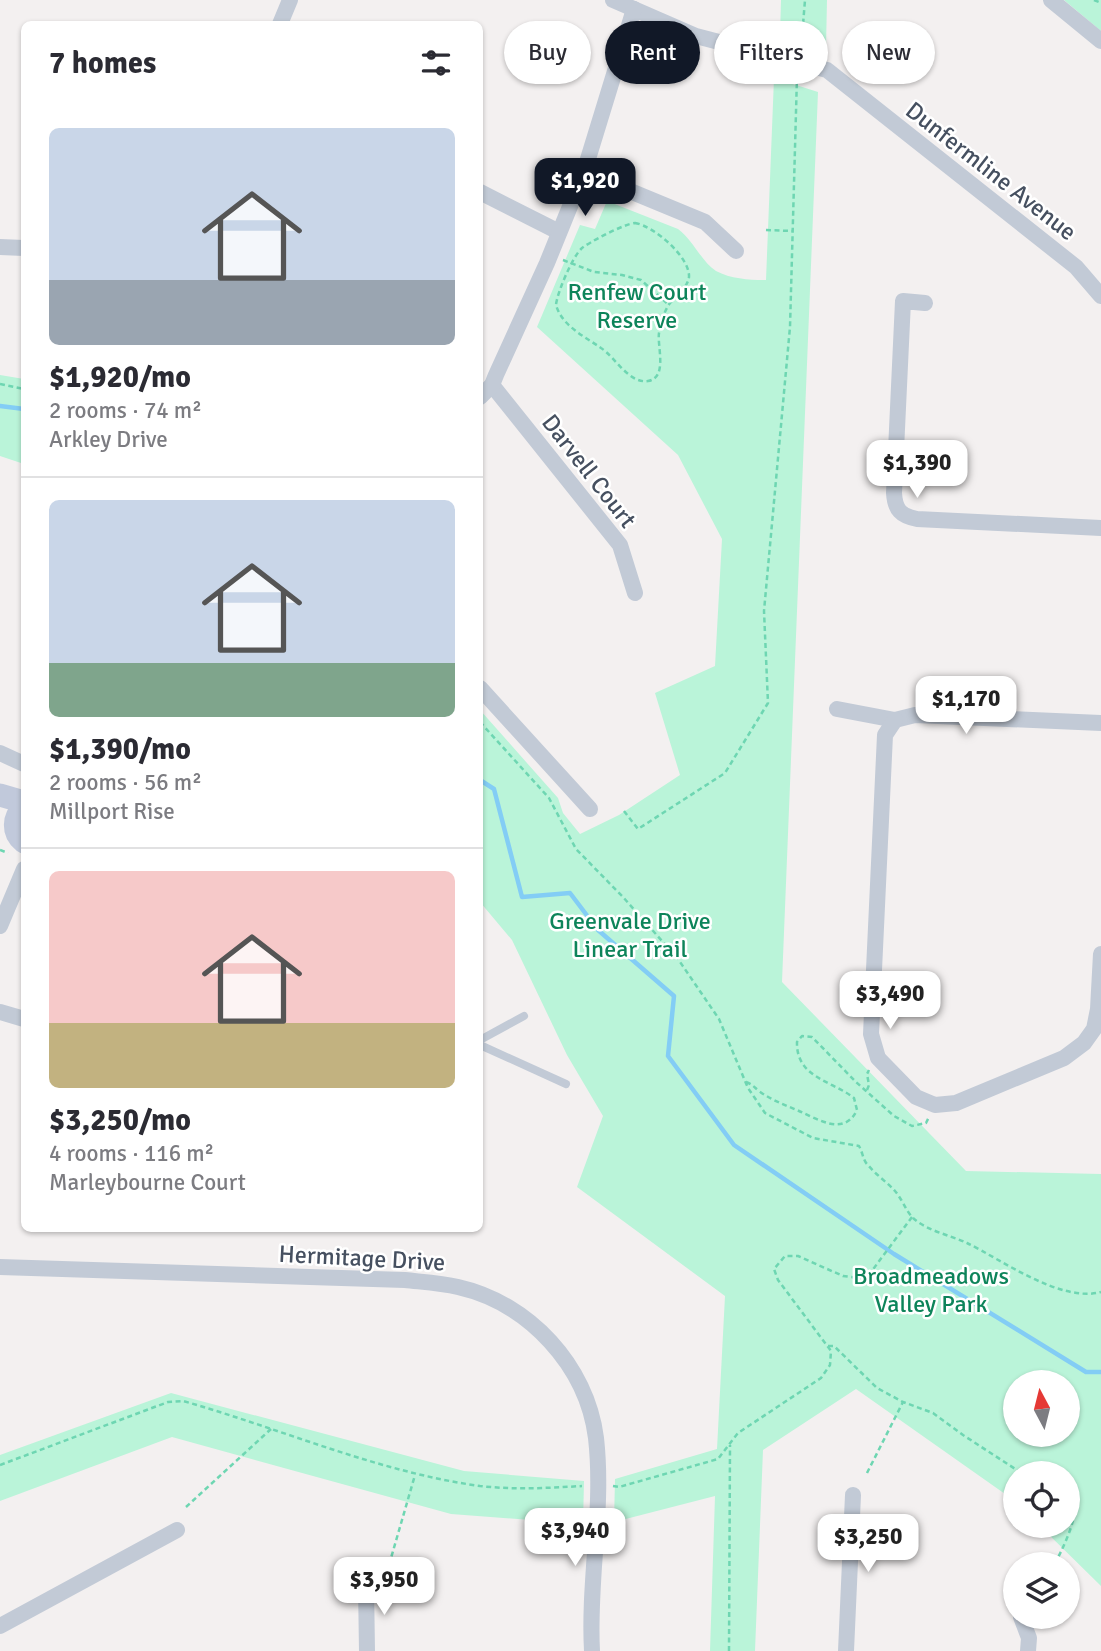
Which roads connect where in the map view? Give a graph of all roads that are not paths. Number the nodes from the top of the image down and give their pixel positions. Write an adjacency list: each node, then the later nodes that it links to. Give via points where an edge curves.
1 (290, 0): 5 (street)
2 (613, 0): 4 (street, Dunfermline Avenue)
3 (1051, 0): 6 (street)
4 (635, 9): 7 (street); 13 (street, Dunfermline Avenue, via 696,36 827,70 1076,267)
5 (280, 21)
6 (1101, 41)
7 (584, 172): 9 (street); 12 (street, via 705,222)
8 (483, 194): 9 (street)
9 (559, 232): 15 (street)
10 (0, 247): 11 (street)
11 (21, 248)
12 (736, 251)
13 (1101, 296)
14 (925, 303): 17 (street, via 898,299 894,502 904,517)
15 (492, 385): 16 (street); 18 (street, Darvell Court, via 620,545)
16 (483, 394)
17 (1101, 528)
18 (635, 593)
19 (483, 691): 27 (street)
20 (837, 709): 21 (street)
21 (895, 720): 22 (street, via 915,715); 33 (street, via 886,735 871,1034 878,1058 916,1097 935,1105 956,1103 1064,1058 1094,1029)
22 (1101, 723)
23 (0, 753): 24 (street)
24 (21, 763)
25 (0, 795): 26 (street)
26 (21, 801)
27 (590, 809)
28 (21, 811): 29 (street)
29 (14, 832): 30 (street)
30 (21, 848)
31 (21, 880): 32 (street)
32 (0, 926)
33 (1101, 954)
34 (0, 1012): 36 (street)
35 (524, 1016): 37 (lane)
36 (21, 1018)
37 (483, 1040)
38 (483, 1043): 39 (lane)
39 (566, 1084)
40 (0, 1267): 47 (street, Hermitage Drive, via 405,1280 459,1287 508,1306 551,1339 587,1400 596,1438 597,1486)
41 (853, 1495): 48 (street)
42 (177, 1530): 44 (street)
43 (366, 1585): 46 (street)
44 (0, 1626)
45 (1026, 1629): 49 (street)
46 (367, 1651)
47 (592, 1651)
48 (846, 1651)
49 (1028, 1651)

